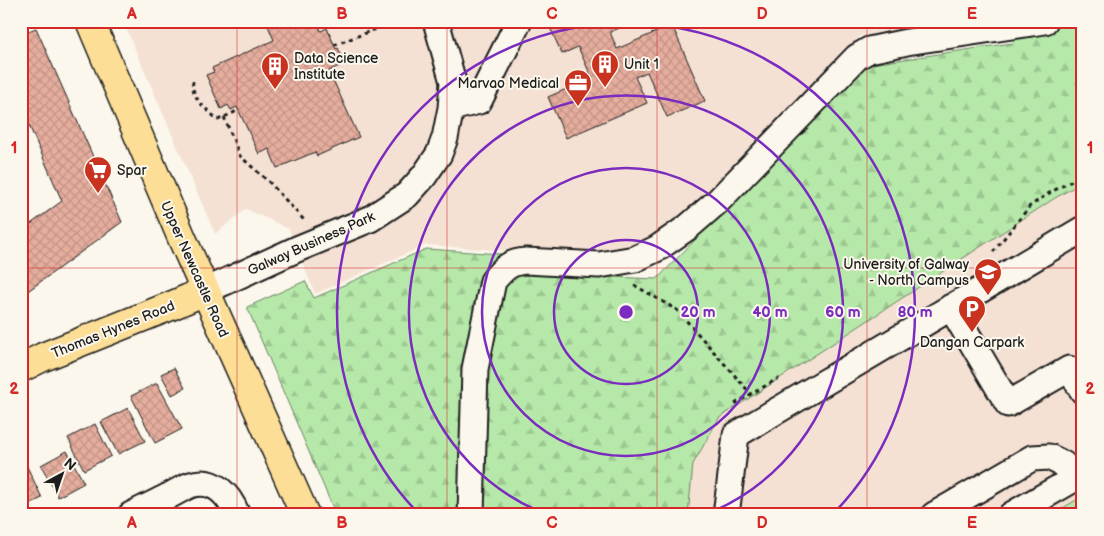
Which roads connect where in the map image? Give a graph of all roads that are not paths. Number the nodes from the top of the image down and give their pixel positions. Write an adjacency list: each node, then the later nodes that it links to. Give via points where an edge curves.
1 (90, 21): 7 (main road, Upper Newcastle Road)
2 (436, 21): 5 (street, Galway Business Park, via 452,82)
3 (519, 21): 5 (street, via 479,101)
4 (1046, 21): 16 (street, via 869,50 857,57 718,202 658,248 635,259 599,265 526,261 515,262 501,272 493,281 475,369)
5 (451, 108): 7 (street, Galway Business Park, via 439,154 407,195 370,219)
6 (1083, 229): 8 (street)
7 (205, 292): 9 (main road, Thomas Hynes Road); 15 (main road, Upper Newcastle Road)
8 (951, 307): 10 (street, via 1008,404 1069,368); 12 (street, via 736,435)
9 (21, 368)
10 (1083, 391)
11 (1078, 479): 17 (street, via 1063,464 1049,457 1032,458); 18 (street)
12 (727, 510)
13 (131, 515): 14 (street, via 192,485 207,484 227,496)
14 (237, 515)
15 (305, 515)
16 (471, 515)
17 (934, 515)
18 (1011, 515)

